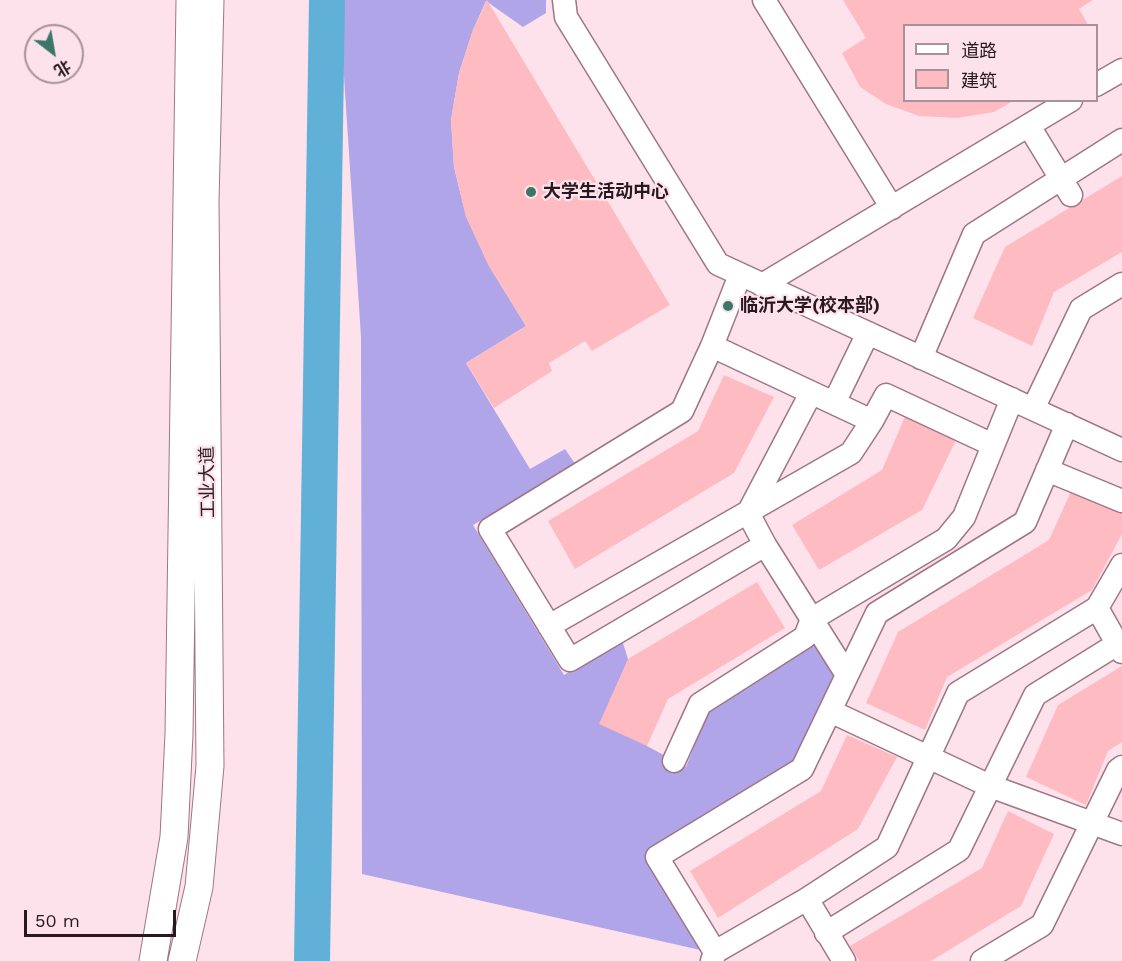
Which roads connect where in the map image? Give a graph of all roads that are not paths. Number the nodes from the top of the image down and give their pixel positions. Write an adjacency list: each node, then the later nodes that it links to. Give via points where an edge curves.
1 (190, 0): 49 (main road, 工业大道, via 179,734 174,837)
2 (210, 0): 45 (main road, 工业大道, via 205,202 210,766)
3 (564, 0): 12 (street, via 566,17 718,264)
4 (764, 0): 11 (street)
5 (1122, 70): 6 (street)
6 (1098, 85)
7 (1068, 102): 8 (street)
8 (1029, 126): 10 (street); 11 (street)
9 (1122, 140): 10 (street)
10 (1067, 187): 17 (street, via 974,234)
11 (892, 208): 14 (street)
12 (740, 275): 14 (street); 16 (street)
13 (1122, 284): 21 (street, via 1081,309)
14 (762, 285): 15 (street)
15 (868, 333): 17 (street); 20 (street)
16 (712, 346): 18 (street); 35 (street, via 682,411 490,529)
17 (921, 358): 19 (street)
18 (811, 393): 20 (street); 28 (street)
19 (1012, 399): 21 (street); 24 (street)
20 (834, 404): 22 (street)
21 (1033, 409): 23 (street)
22 (872, 421): 24 (street, via 886,395); 28 (street, via 851,453)
23 (1067, 424): 25 (street); 26 (street)
24 (993, 445): 29 (street, via 964,517)
25 (1122, 450)
26 (1047, 470): 27 (street); 32 (street, via 1025,522)
27 (1122, 501)
28 (748, 513): 30 (street); 35 (street)
29 (939, 544): 32 (street); 34 (street)
30 (765, 545): 34 (street); 35 (street, via 570,660)
31 (1122, 565): 33 (street)
32 (959, 576): 37 (street, via 877,614)
33 (1097, 608): 36 (street); 39 (street, via 958,693)
34 (812, 619): 37 (street); 40 (street, via 805,637 700,704)
35 (549, 627)
36 (1120, 646): 42 (street, via 1035,695)
37 (847, 675): 38 (street)
38 (830, 711): 39 (street); 48 (street, via 802,769 657,857)
39 (928, 757): 42 (street); 46 (street, via 887,847)
40 (674, 761)
41 (1122, 767): 43 (street)
42 (990, 786): 43 (street); 47 (street, via 959,850)
43 (1092, 823): 44 (street); 53 (street, via 1042,925)
44 (1122, 834)
45 (199, 886): 50 (main road, 工业大道); 51 (main road, via 199,940)
46 (807, 899): 47 (street); 48 (street)
47 (826, 933): 52 (street)
48 (714, 957)
49 (153, 961)
50 (182, 961)
51 (194, 961)
52 (844, 961)
53 (982, 961)

